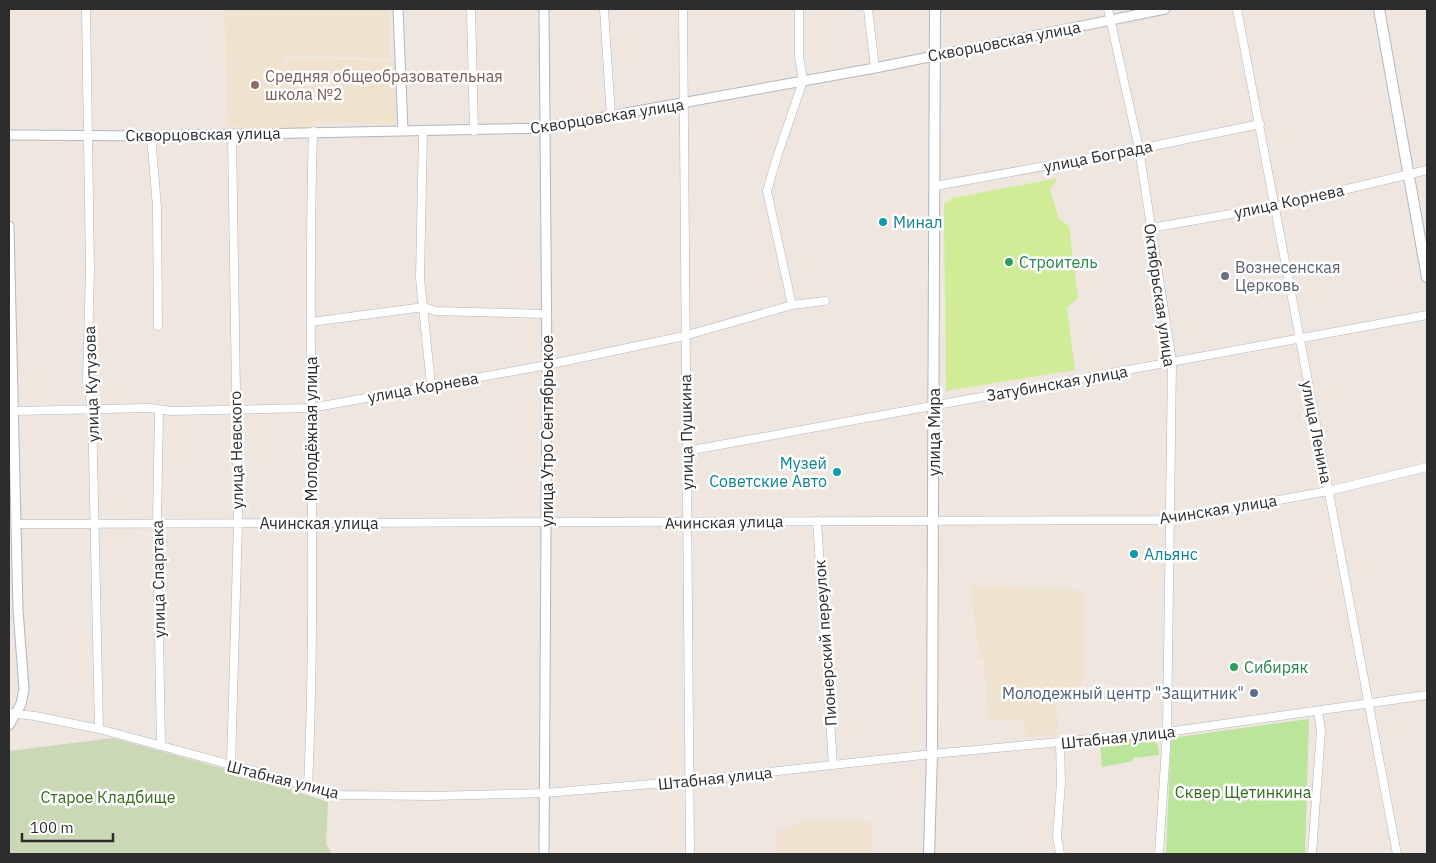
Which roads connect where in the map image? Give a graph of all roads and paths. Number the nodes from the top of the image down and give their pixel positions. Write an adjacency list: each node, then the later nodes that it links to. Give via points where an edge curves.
1 (86, 9): 28 (street, улица Кутузова)
2 (398, 9): 22 (street)
3 (470, 9): 25 (street)
4 (544, 9): 21 (street, улица Утро Сентябрьское)
5 (604, 9): 19 (street)
6 (683, 9): 18 (street, улица Пушкина)
7 (799, 9): 17 (street, via 799,56)
8 (868, 9): 16 (street)
9 (935, 9): 15 (main road, улица Мира)
10 (1108, 9): 14 (street, Октябрьская улица)
11 (1165, 9): 14 (street, Скворцовская улица)
12 (1237, 9): 20 (street, улица Ленина)
13 (1379, 9): 32 (main road)
14 (1110, 20): 15 (street, Скворцовская улица); 30 (street, Октябрьская улица)
15 (935, 54): 16 (street, Скворцовская улица); 33 (main road, улица Мира)
16 (875, 68): 17 (street, Скворцовская улица)
17 (803, 81): 18 (street, Скворцовская улица); 39 (street, via 767,192)
18 (683, 104): 19 (street, Скворцовская улица); 45 (street, улица Пушкина)
19 (610, 117): 21 (street, Скворцовская улица)
20 (1260, 124): 30 (street, улица Бограда); 34 (street, улица Ленина)
21 (544, 128): 25 (street, Скворцовская улица); 41 (street, улица Утро Сентябрьское)
22 (403, 130): 23 (street, Скворцовская улица); 24 (street, Скворцовская улица)
23 (423, 130): 25 (street, Скворцовская улица); 40 (street, via 420,278)
24 (313, 131): 26 (street, Скворцовская улица); 43 (street, Молодёжная улица)
25 (474, 131)
26 (232, 134): 29 (street, Скворцовская улица); 51 (street, улица Невского)
27 (9, 135): 28 (street, Скворцовская улица)
28 (87, 135): 29 (street, Скворцовская улица); 53 (street, улица Кутузова, via 88,380)
29 (152, 136): 44 (street, via 157,207)
30 (1139, 149): 33 (street, улица Бограда); 36 (street, Октябрьская улица)
31 (1427, 170): 32 (street, улица Корнева)
32 (1408, 174): 34 (street, улица Корнева); 37 (main road)
33 (935, 186): 50 (main road, улица Мира)
34 (1276, 206): 36 (street, улица Корнева); 46 (street, улица Ленина)
35 (9, 226): 54 (street)
36 (1151, 228): 47 (street, Октябрьская улица)
37 (1427, 277)
38 (825, 301): 39 (street, улица Корнева)
39 (792, 305): 45 (street, улица Корнева)
40 (424, 306): 41 (street, via 435,311); 43 (street); 49 (street)
41 (546, 314): 48 (street, улица Утро Сентябрьское)
42 (1427, 315): 46 (street, Затубинская улица)
43 (311, 322): 52 (street, Молодёжная улица)
44 (158, 326)
45 (684, 336): 48 (street, улица Корнева); 56 (street, улица Пушкина)
46 (1299, 338): 47 (street, Затубинская улица); 58 (street, улица Ленина)
47 (1172, 362): 50 (street, Затубинская улица); 59 (street, Октябрьская улица)
48 (547, 365): 49 (street, улица Корнева); 67 (street, улица Утро Сентябрьское)
49 (431, 385): 52 (street, улица Корнева)
50 (934, 405): 56 (street, Затубинская улица); 61 (main road, улица Мира)
51 (235, 408): 52 (street, улица Корнева); 55 (street, улица Корнева); 65 (street, улица Невского)
52 (310, 408): 62 (street, Молодёжная улица)
53 (92, 409): 54 (street, улица Корнева); 55 (street, улица Корнева, via 150,408); 63 (street, улица Кутузова)
54 (14, 411): 66 (street)
55 (159, 411): 64 (street, улица Спартака)
56 (687, 451): 68 (street, улица Пушкина)
57 (1427, 466): 58 (street, Ачинская улица)
58 (1328, 490): 59 (street, Ачинская улица); 70 (street, улица Ленина)
59 (1170, 520): 61 (street, Ачинская улица); 75 (street, Октябрьская улица)
60 (817, 521): 61 (street, Ачинская улица); 68 (street, Ачинская улица); 79 (street, Пионерский переулок)
61 (933, 521): 78 (main road, улица Мира)
62 (310, 522): 65 (street, Ачинская улица); 67 (street, Ачинская улица); 82 (street, Молодёжная улица, via 312,700)
63 (95, 523): 64 (street, Ачинская улица); 66 (street, Ачинская улица); 74 (street, улица Кутузова)
64 (157, 523): 65 (street, Ачинская улица); 77 (street, улица Спартака)
65 (238, 523): 80 (street, улица Невского)
66 (16, 524): 72 (street, via 24,690)
67 (547, 524): 68 (street, Ачинская улица); 83 (street, улица Утро Сентябрьское)
68 (686, 524): 81 (street, улица Пушкина)
69 (1427, 695): 70 (street, Штабная улица)
70 (1368, 705): 71 (street, Штабная улица); 90 (street, улица Ленина)
71 (1318, 712): 75 (street, Штабная улица); 89 (street, via 1321,730)
72 (13, 713): 73 (street); 74 (street, Штабная улица)
73 (9, 725)
74 (99, 729): 77 (street, Штабная улица)
75 (1167, 732): 76 (street, Штабная улица); 88 (street, Октябрьская улица)
76 (1060, 742): 78 (street, Штабная улица); 87 (street, via 1062,782 1057,836)
77 (161, 746): 80 (street, Штабная улица)
78 (932, 754): 79 (street, Штабная улица); 86 (main road, улица Мира)
79 (833, 765): 81 (street, Штабная улица)
80 (231, 766): 82 (street, Штабная улица)
81 (688, 781): 83 (street, Штабная улица); 85 (street, улица Пушкина)
82 (308, 787): 83 (street, Штабная улица, via 342,795)
83 (545, 793): 84 (street, улица Утро Сентябрьское)
84 (544, 854)
85 (690, 854)
86 (929, 854)
87 (1060, 854)
88 (1160, 854)
89 (1312, 854)
90 (1397, 854)

